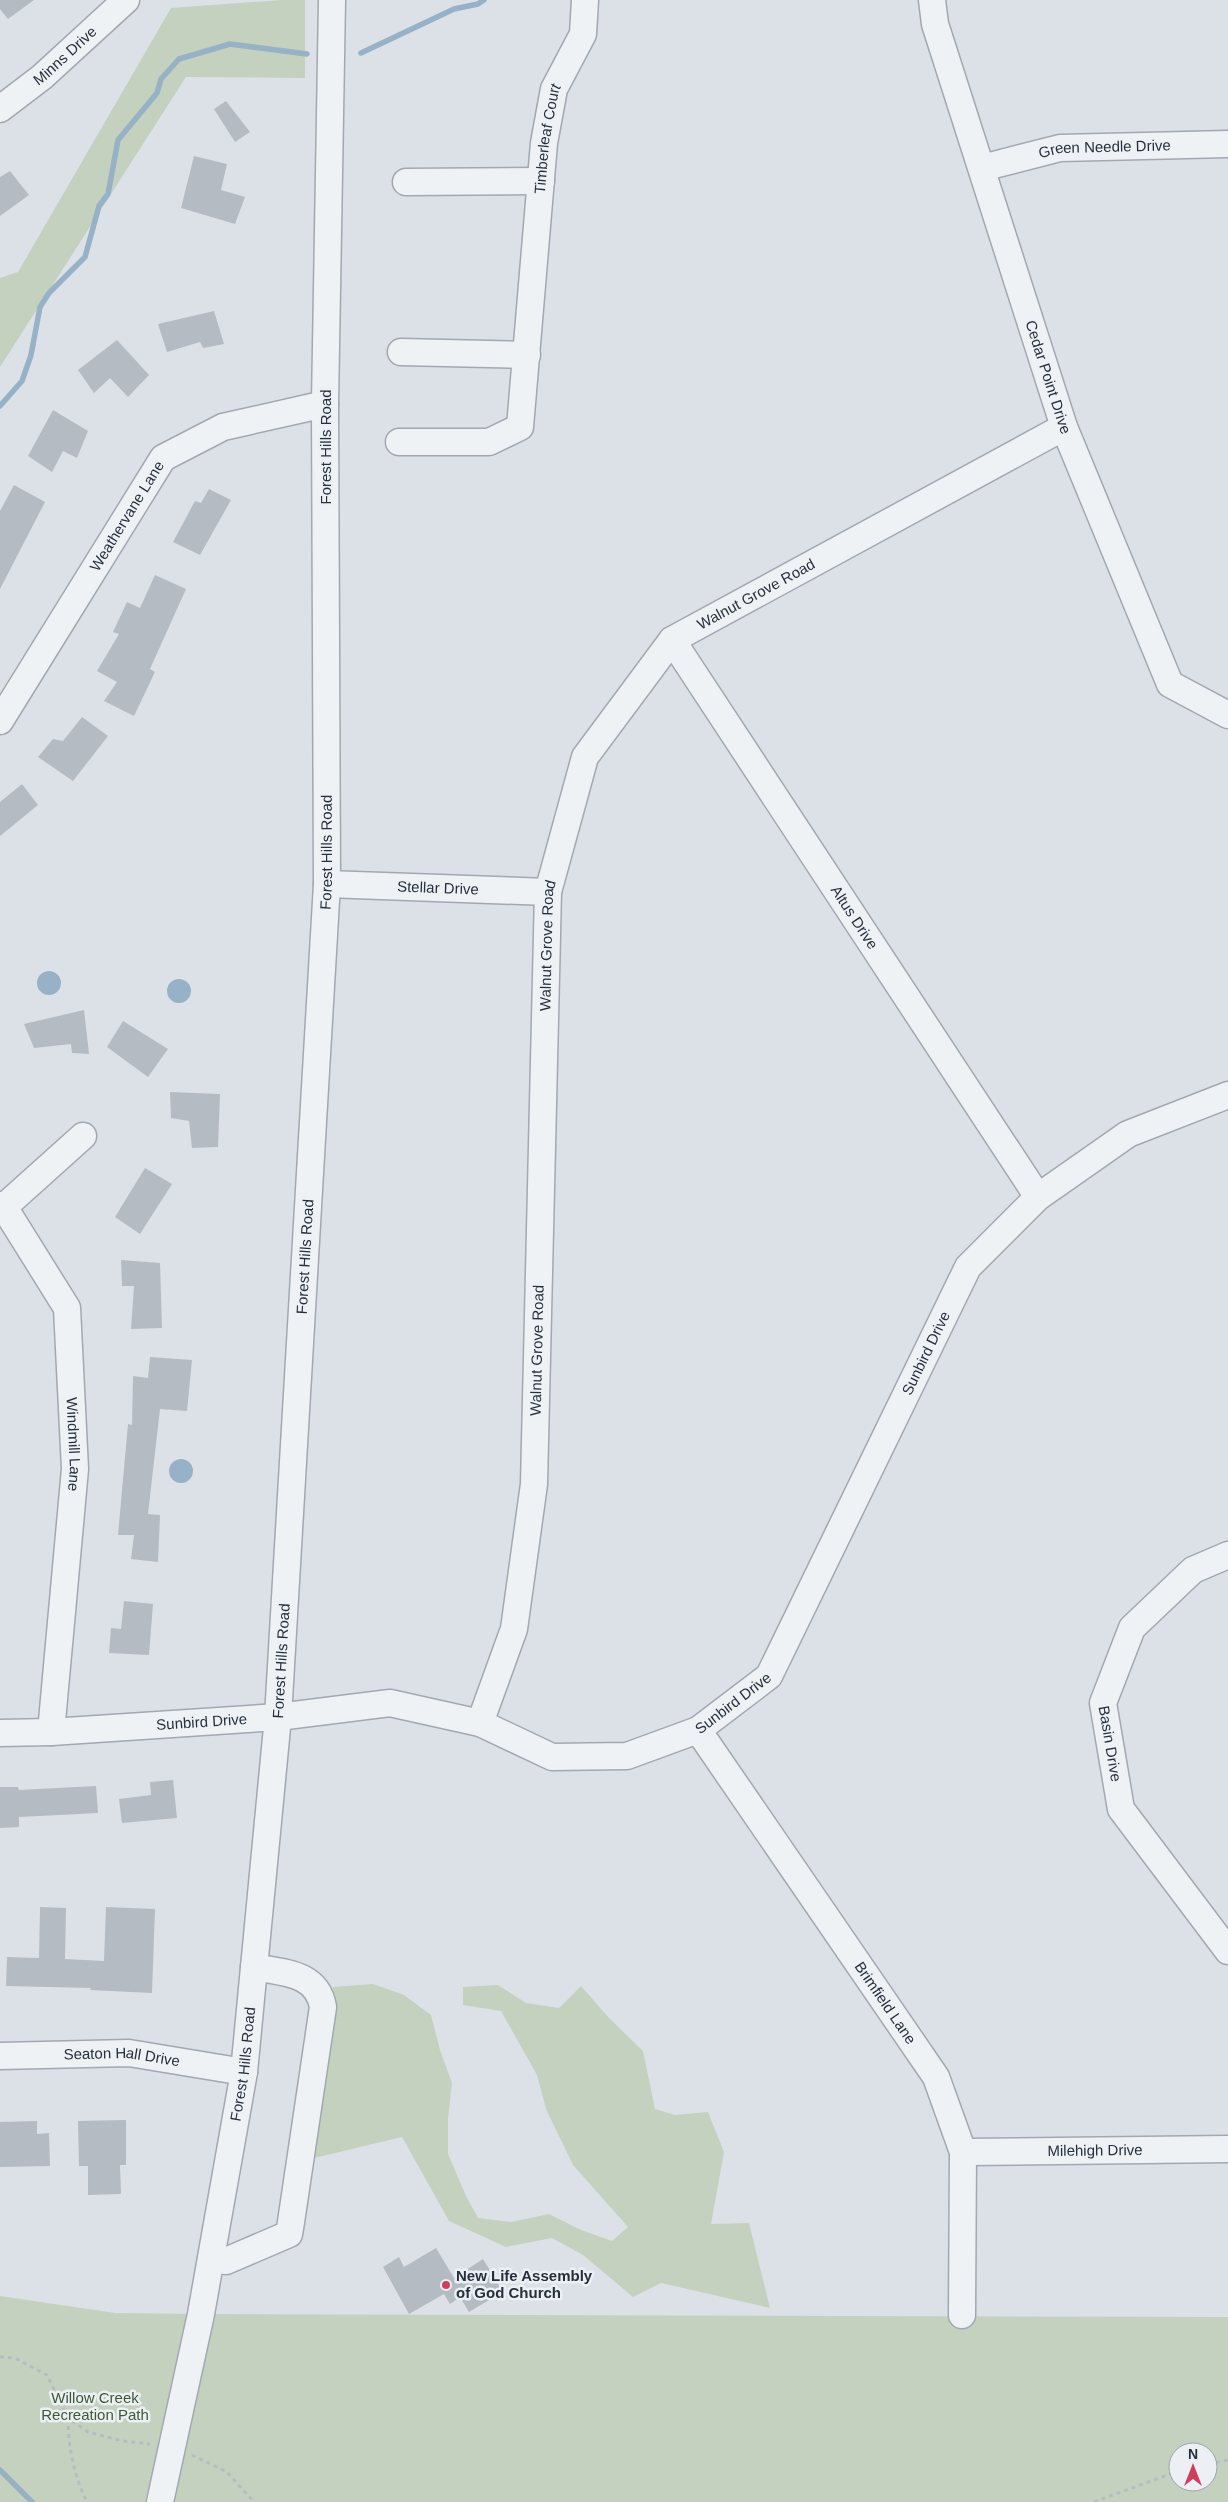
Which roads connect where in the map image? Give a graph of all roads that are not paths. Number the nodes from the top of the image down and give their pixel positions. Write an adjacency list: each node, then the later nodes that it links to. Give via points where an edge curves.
1 (126, 0): 5 (street, Minns Drive, via 42,77)
2 (332, 0): 12 (street, Forest Hills Road)
3 (584, 0): 8 (street, Timberleaf Court, via 583,34 554,89)
4 (932, 0): 7 (street, Cedar Point Drive, via 934,24)
5 (0, 109)
6 (1228, 144): 7 (street, Green Needle Drive, via 1060,148)
7 (982, 168): 13 (street, Cedar Point Drive)
8 (541, 181): 9 (street); 11 (street, Timberleaf Court)
9 (406, 182)
10 (401, 352): 11 (street)
11 (527, 355): 14 (street, Timberleaf Court, via 520,427 489,442)
12 (325, 404): 17 (street, Weathervane Lane, via 223,427 164,458); 18 (street, Forest Hills Road)
13 (1064, 427): 15 (street, Walnut Grove Road); 16 (street, Cedar Point Drive, via 1170,684)
14 (399, 442)
15 (672, 640): 19 (street, Walnut Grove Road, via 585,758); 22 (street, Altus Drive)
16 (1228, 714)
17 (0, 721)
18 (327, 884): 19 (street, Stellar Drive); 25 (street, Forest Hills Road)
19 (548, 892): 26 (street, Walnut Grove Road, via 534,1484 514,1629)
20 (1228, 1094): 22 (street, Sunbird Drive, via 1128,1134)
21 (83, 1136): 23 (street)
22 (1038, 1197): 27 (street, Sunbird Drive, via 968,1267 769,1676)
23 (2, 1206): 28 (street, Windmill Lane, via 67,1308 75,1469)
24 (1228, 1555): 30 (street, Basin Drive, via 1193,1570 1132,1628 1103,1703 1121,1809)
25 (278, 1717): 26 (street, Sunbird Drive, via 390,1703); 28 (street, Sunbird Drive); 31 (street, Forest Hills Road)
26 (480, 1723): 27 (street, Sunbird Drive, via 552,1757 627,1756)
27 (698, 1730): 35 (street, Brimfield Lane, via 936,2077)
28 (51, 1732): 29 (street, Sunbird Drive)
29 (0, 1733)
30 (1228, 1951)
31 (254, 1967): 33 (street, Forest Hills Road); 36 (street, via 308,1980 320,1993 323,2006 289,2234 226,2261)
32 (0, 2056): 33 (street, Seaton Hall Drive, via 129,2053)
33 (244, 2072): 36 (street, Forest Hills Road)
34 (1228, 2149): 35 (street, Milehigh Drive)
35 (963, 2152): 37 (street, Brimfield Lane)
36 (211, 2259): 38 (street, Forest Hills Road)
37 (962, 2315)
38 (160, 2502)

